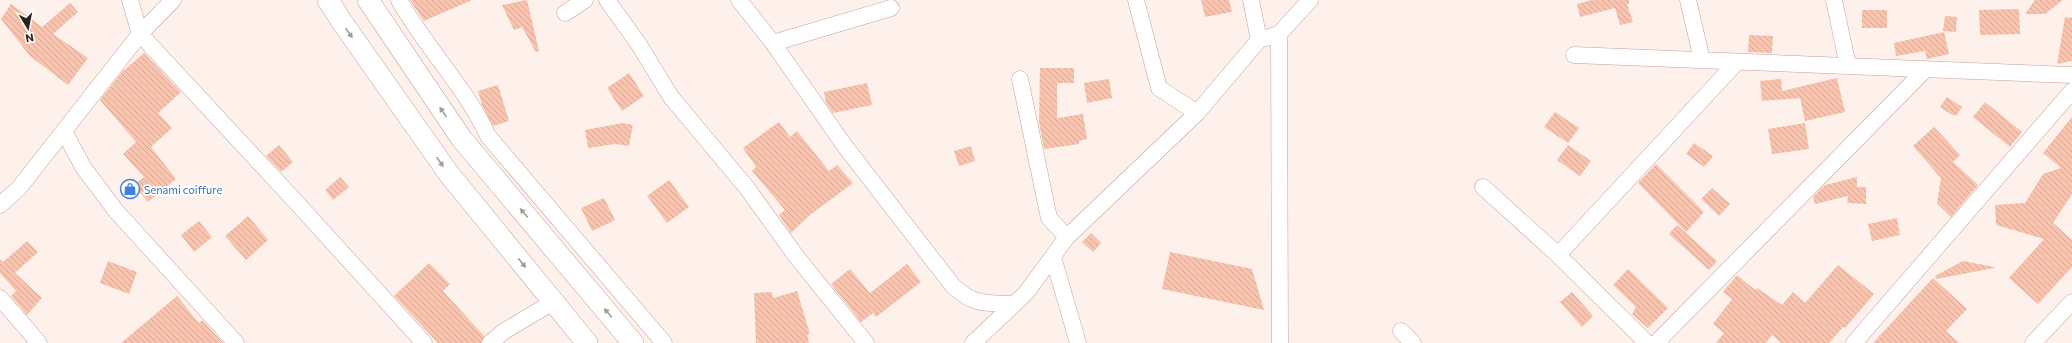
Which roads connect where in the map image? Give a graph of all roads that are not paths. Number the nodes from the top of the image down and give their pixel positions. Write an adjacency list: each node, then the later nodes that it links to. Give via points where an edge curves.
1 (130, 0): 16 (street)
2 (173, 0): 16 (street)
3 (328, 0): 36 (main road, one-way to 36, via 449,174)
4 (368, 0): 45 (main road, one-way to 4, via 461,138)
5 (399, 0): 46 (street, via 412,24 468,98 488,136)
6 (585, 0): 15 (street)
7 (607, 0): 47 (street, via 638,43 671,98 747,188 796,256)
8 (739, 0): 19 (street)
9 (1136, 0): 28 (street, via 1159,88)
10 (1251, 0): 18 (street)
11 (1310, 0): 17 (street)
12 (1688, 0): 21 (street)
13 (1834, 0): 23 (street)
14 (891, 8): 19 (street)
15 (565, 12)
16 (140, 34): 29 (street); 42 (street)
17 (1279, 34): 18 (street); 50 (street)
18 (1259, 40): 28 (street)
19 (773, 43): 38 (street, via 844,145 953,286 965,298 978,303)
20 (1574, 55): 21 (street)
21 (1702, 60): 22 (street)
22 (1737, 62): 23 (street); 33 (street)
23 (1848, 66): 24 (street)
24 (1926, 69): 25 (street); 53 (street)
25 (2072, 75)
26 (1020, 79): 32 (street, via 1048,218)
27 (2072, 91): 54 (street)
28 (1197, 113): 32 (street)
29 (64, 131): 31 (street, via 19,188); 41 (street, via 83,167 116,211)
30 (1483, 187): 33 (street)
31 (0, 205)
32 (1067, 237): 34 (street)
33 (1558, 255): 52 (street)
34 (1053, 257): 38 (street, via 1039,278); 49 (street)
35 (0, 298): 40 (street)
36 (553, 302): 43 (street, via 503,332); 44 (main road)
37 (2072, 302): 55 (street)
38 (1014, 304): 48 (street)
39 (1401, 331): 51 (street)
40 (39, 343)
41 (236, 343)
42 (424, 343)
43 (490, 343)
44 (587, 343)
45 (633, 343)
46 (664, 343)
47 (866, 343)
48 (973, 343)
49 (1078, 343)
50 (1280, 343)
51 (1413, 343)
52 (1647, 343)
53 (1656, 343)
54 (1854, 343)
55 (2033, 343)

